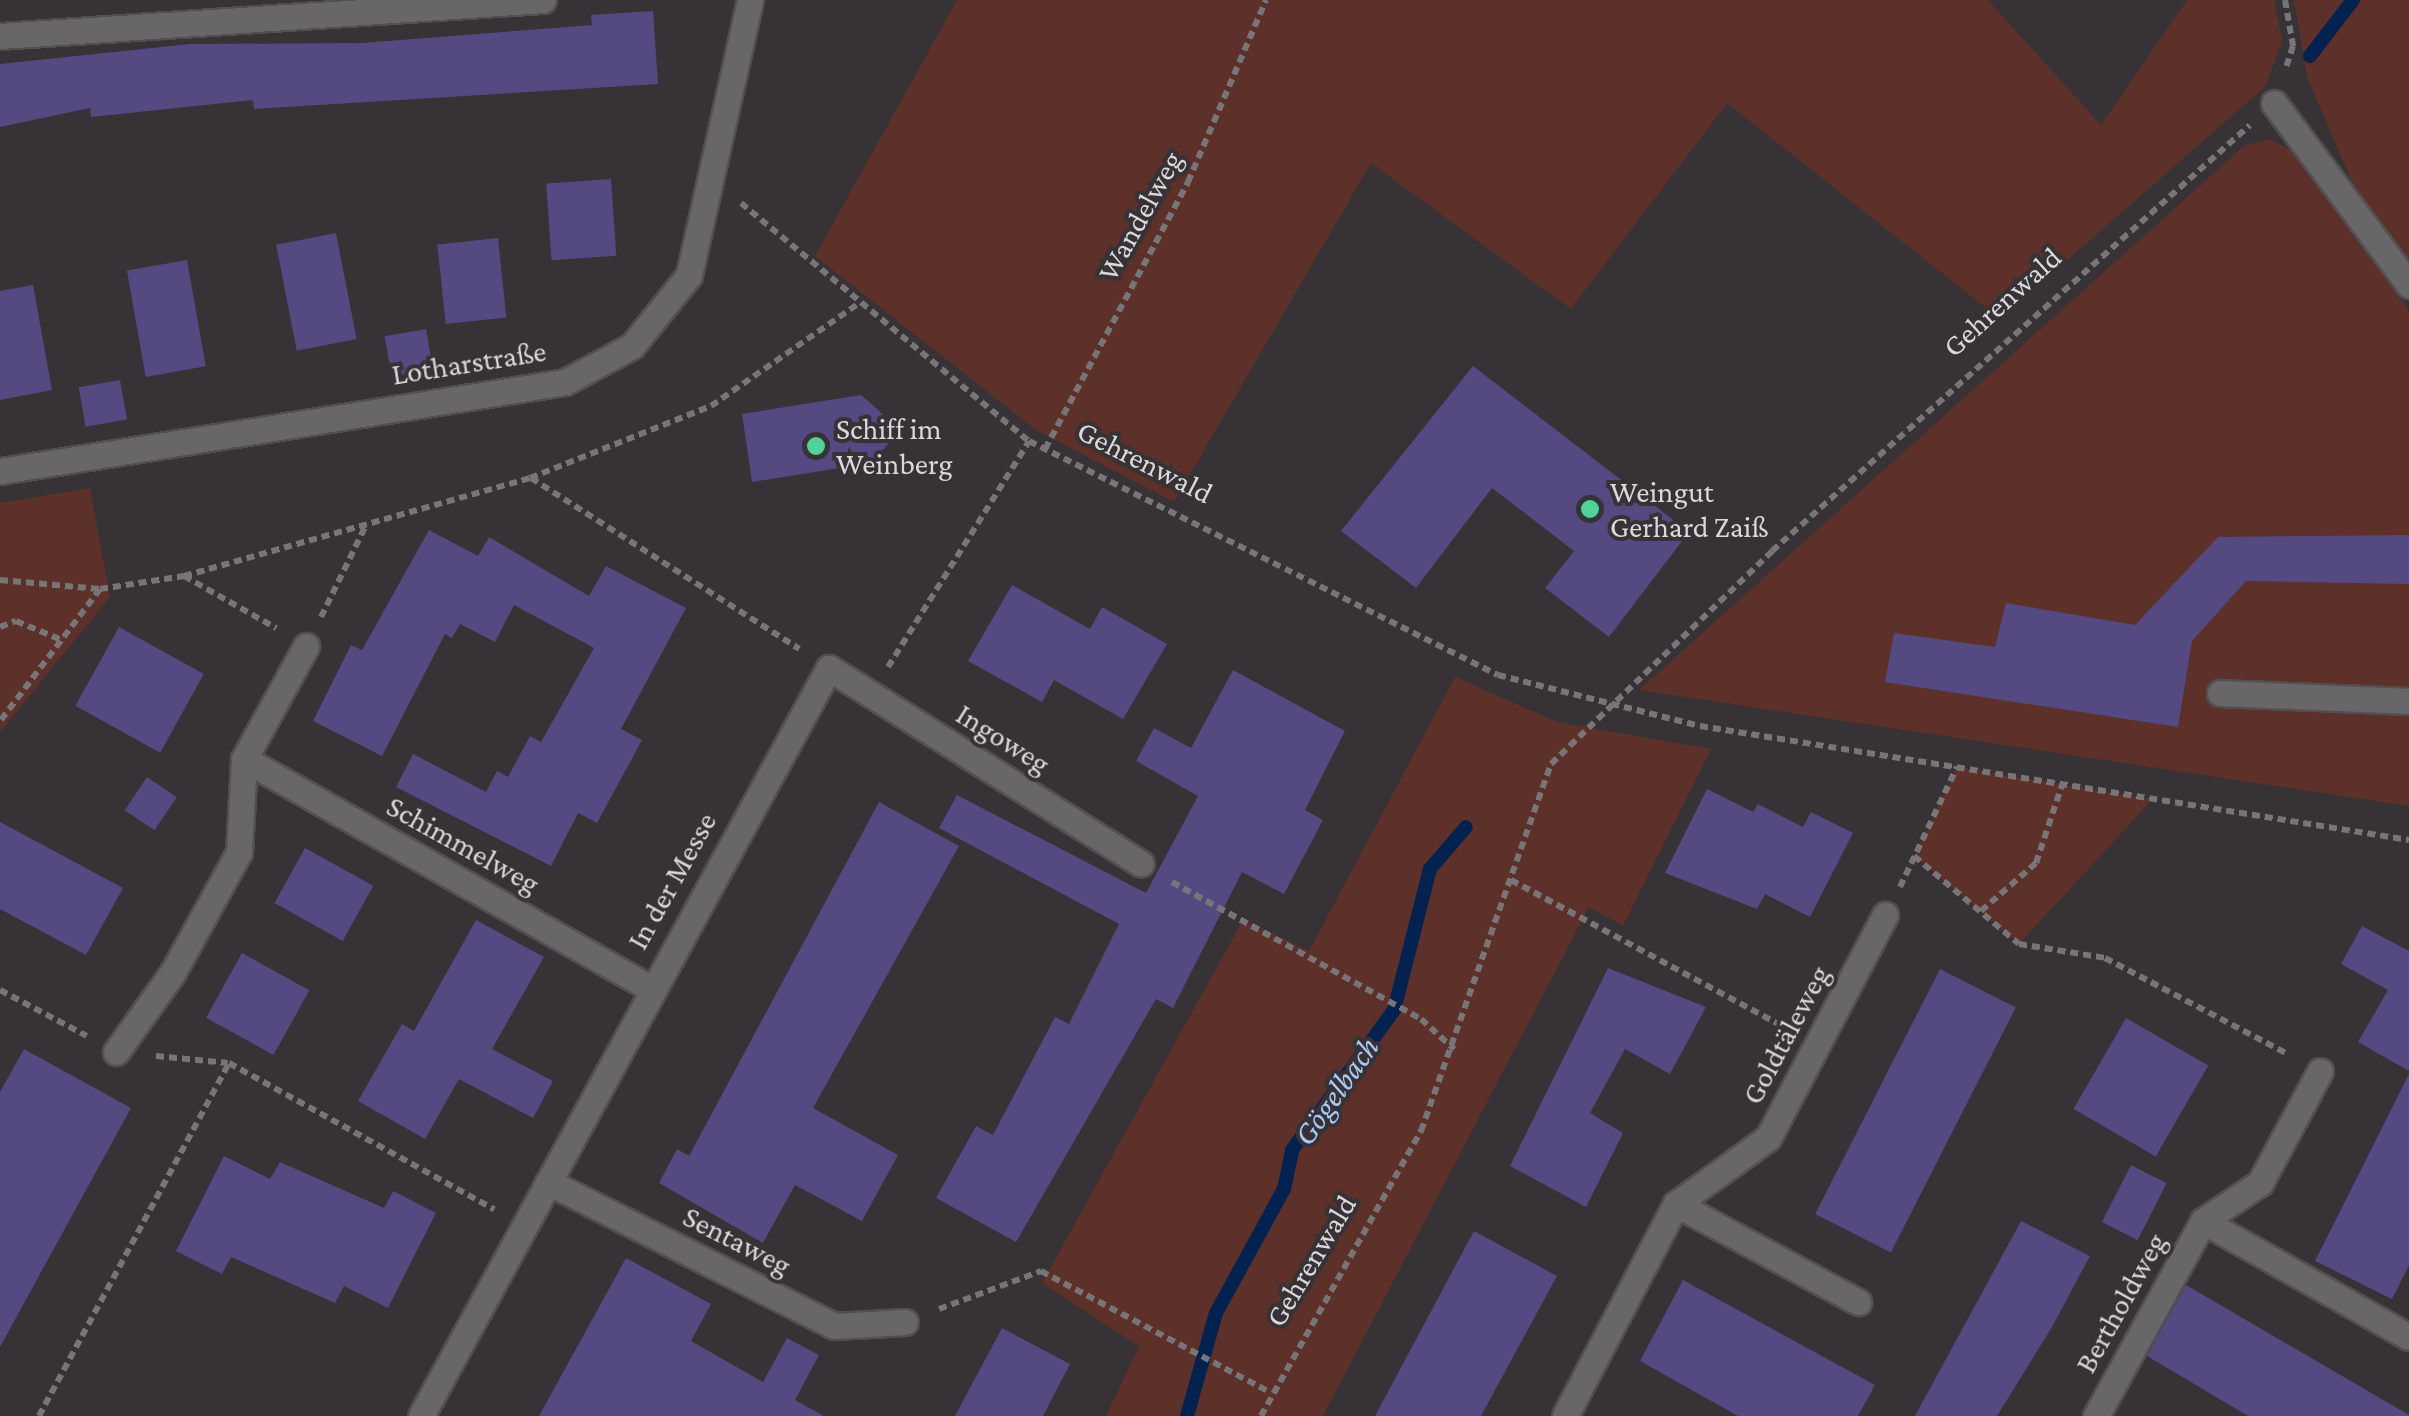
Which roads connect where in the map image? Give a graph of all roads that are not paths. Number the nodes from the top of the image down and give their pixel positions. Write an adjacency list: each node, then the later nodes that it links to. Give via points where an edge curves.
1 (544, 0): 3 (street)
2 (750, 0): 6 (street, Lotharstraße, via 717,176 689,275 632,346 565,382)
3 (0, 36)
4 (2274, 103): 5 (street)
5 (2409, 285)
6 (0, 471)
7 (306, 646): 11 (street)
8 (829, 668): 12 (street, Ingoweg); 14 (street, In der Messe)
9 (2220, 692): 10 (street)
10 (2409, 701)
11 (244, 759): 14 (street, Schimmelweg); 15 (street, via 239,852 173,972)
12 (1142, 864)
13 (1886, 914): 18 (street, Goldtäleweg, via 1768,1138)
14 (649, 987): 17 (street, In der Messe)
15 (116, 1052)
16 (2320, 1071): 19 (street, Bertholdweg, via 2260,1183)
17 (548, 1182): 21 (street, Sentaweg, via 834,1326); 23 (street, In der Messe)
18 (1676, 1204): 20 (street); 24 (street, Goldtäleweg)
19 (2203, 1221): 22 (street, Bertholdweg); 25 (street, Bertholdweg)
20 (1858, 1302)
21 (905, 1322)
22 (2409, 1337)
23 (421, 1416)
24 (1565, 1416)
25 (2096, 1416)

